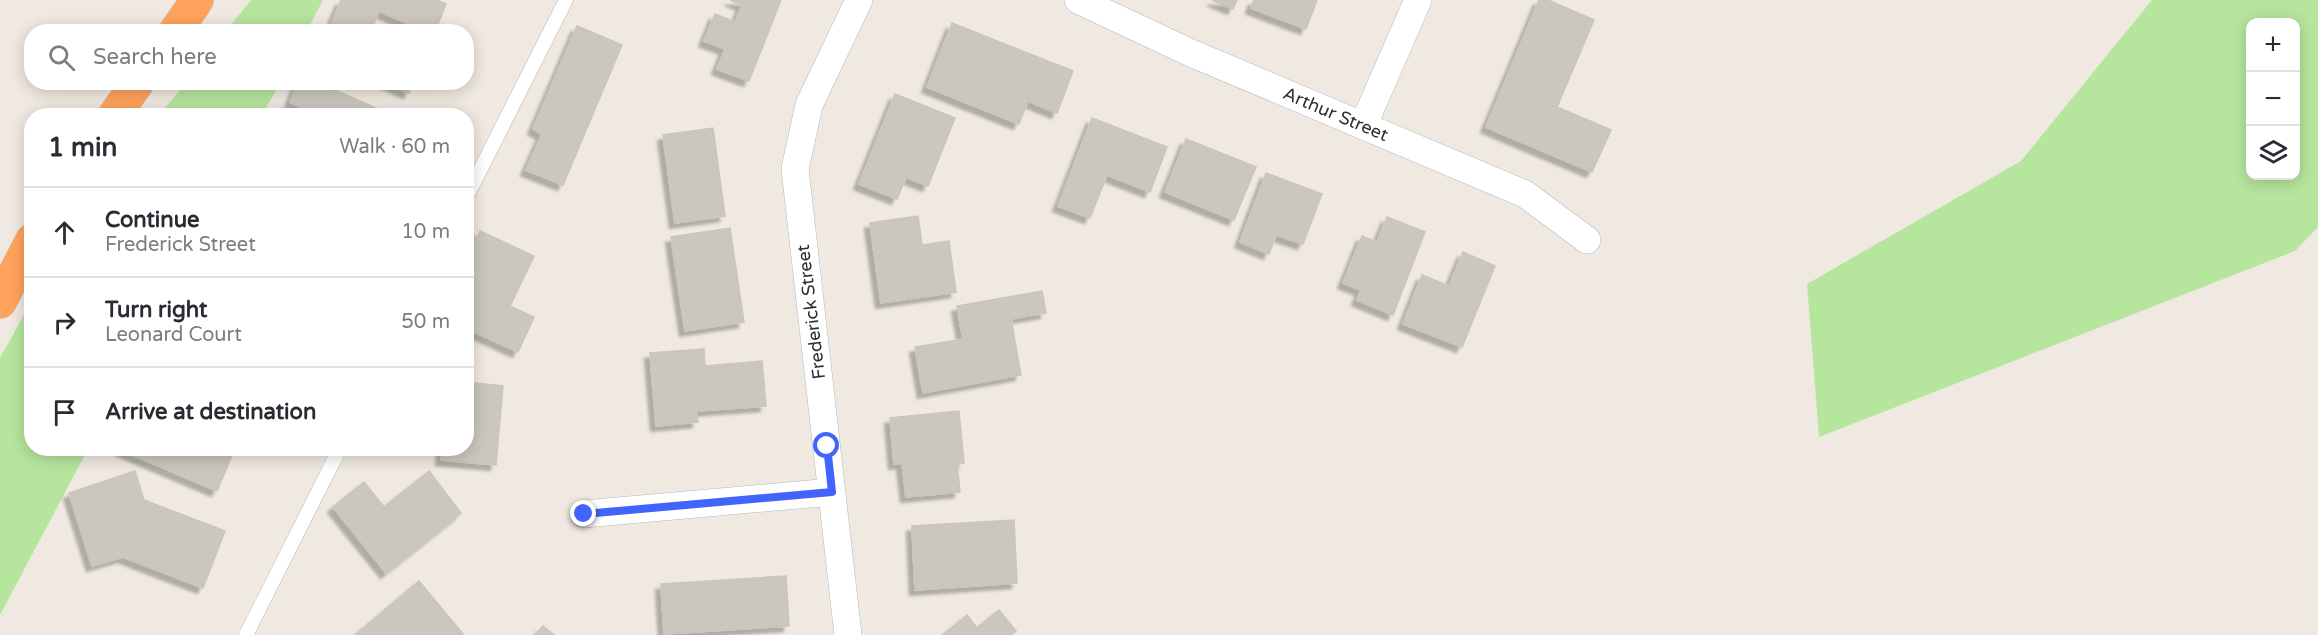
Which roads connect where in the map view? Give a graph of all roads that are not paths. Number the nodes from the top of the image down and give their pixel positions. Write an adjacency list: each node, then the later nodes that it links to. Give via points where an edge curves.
1 (197, 0): 6 (highway)
2 (566, 0): 10 (lane)
3 (859, 0): 15 (street, Frederick Street, via 808,105 795,169)
4 (1078, 0): 9 (street, Arthur Street)
5 (1418, 0): 9 (street)
6 (180, 24)
7 (132, 90): 8 (highway)
8 (120, 108)
9 (1363, 126): 11 (street, Arthur Street, via 1525,194)
10 (474, 182)
11 (1587, 240)
12 (24, 256): 13 (highway)
13 (0, 302)
14 (336, 456): 17 (lane)
15 (832, 492): 16 (street); 18 (street, Frederick Street)
16 (584, 514)
17 (246, 635)
18 (848, 635)

